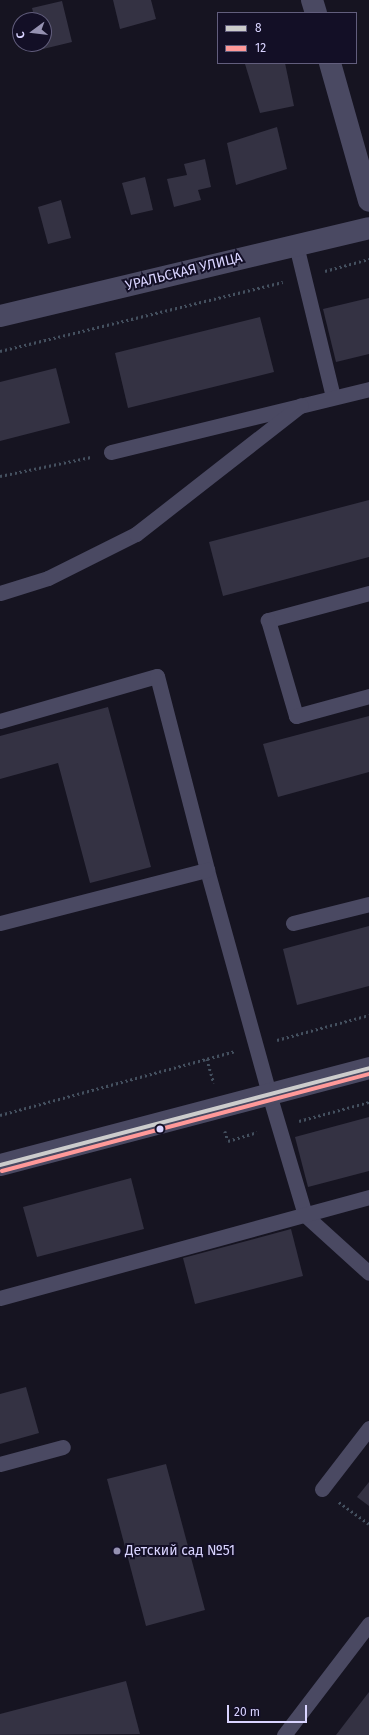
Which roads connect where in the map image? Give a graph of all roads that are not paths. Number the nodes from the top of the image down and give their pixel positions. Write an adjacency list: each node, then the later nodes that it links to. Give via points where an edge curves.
1 (312, 0): 2 (street)
2 (316, 12)
3 (330, 64): 4 (street)
4 (369, 201)
5 (369, 228): 6 (street, УРАЛЬСКАЯ УЛИЦА)
6 (296, 245): 7 (street, УРАЛЬСКАЯ УЛИЦА); 9 (lane)
7 (0, 316)
8 (369, 389): 9 (lane)
9 (333, 397): 10 (lane)
10 (302, 405): 11 (lane); 12 (lane, via 136,534 48,578)
11 (111, 452)
12 (0, 593)
13 (369, 593): 14 (lane, via 268,620 296,716)
14 (369, 696)
15 (0, 721): 16 (lane, via 157,676)
16 (207, 870): 18 (lane); 21 (lane)
17 (369, 904): 19 (lane)
18 (0, 923)
19 (293, 923)
20 (369, 1068): 21 (street)
21 (269, 1094): 22 (street); 24 (lane)
22 (0, 1165)
23 (369, 1197): 24 (lane)
24 (306, 1215): 25 (lane); 26 (lane)
25 (369, 1273)
26 (0, 1298)
27 (369, 1428): 30 (lane)
28 (63, 1447): 29 (lane)
29 (0, 1464)
30 (322, 1489)
31 (369, 1624): 32 (lane)
32 (284, 1735)

